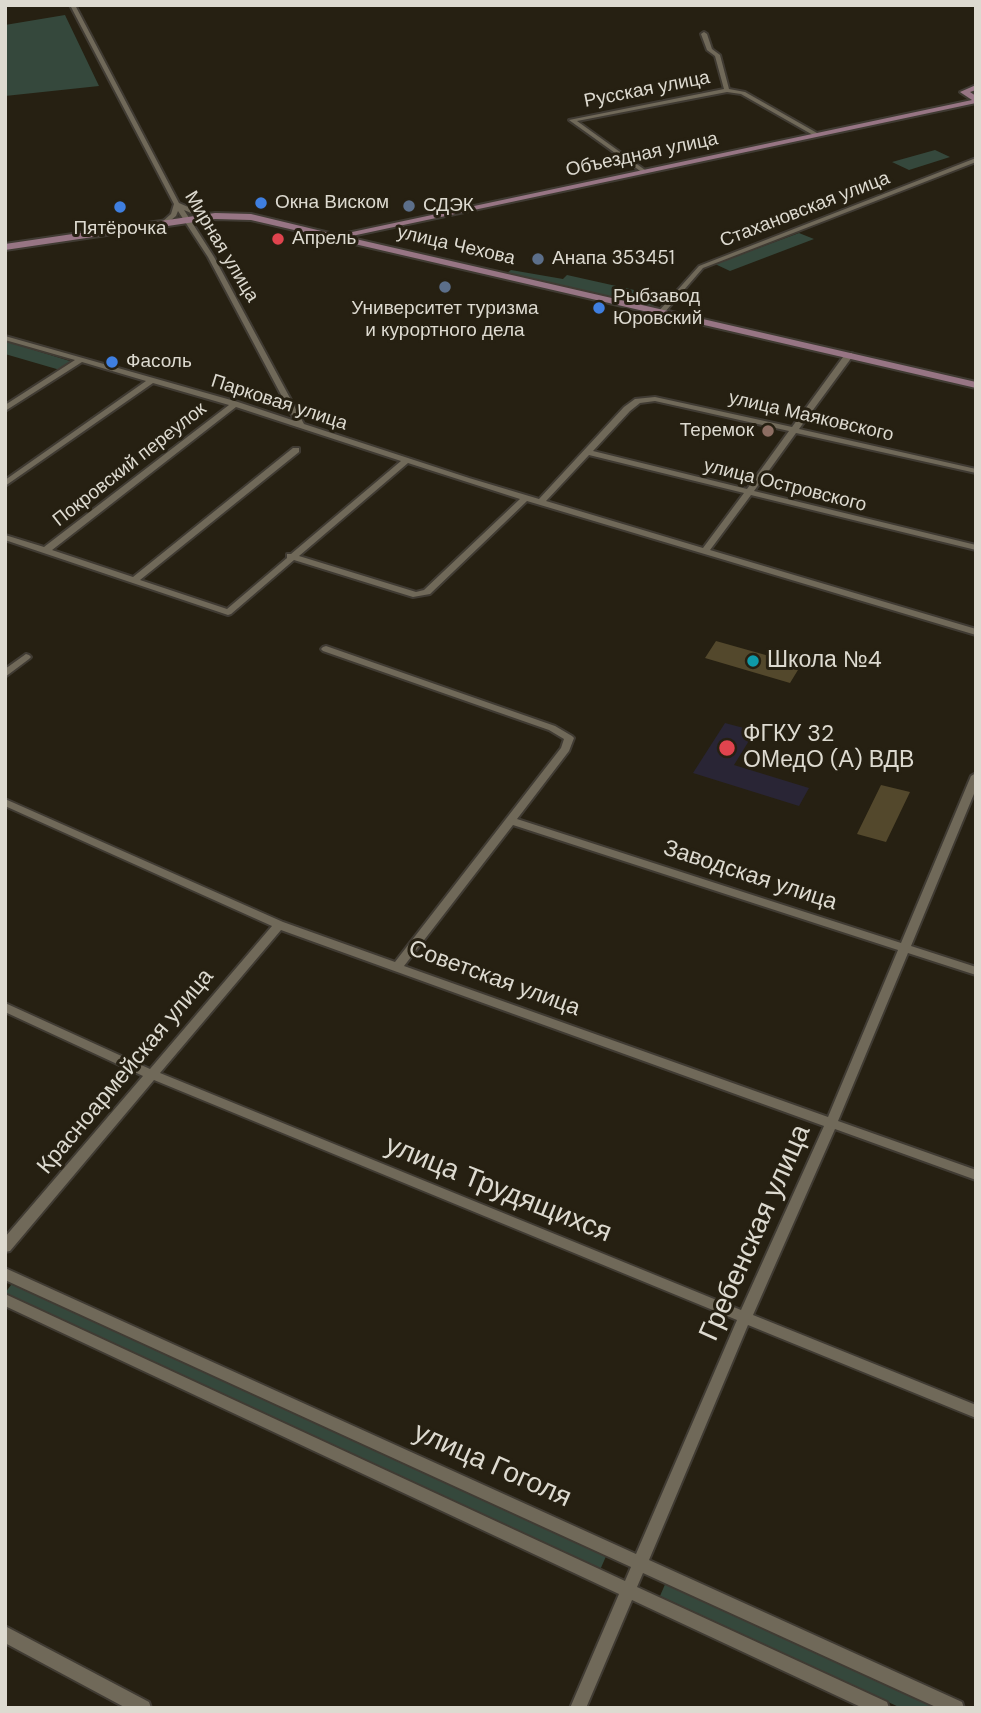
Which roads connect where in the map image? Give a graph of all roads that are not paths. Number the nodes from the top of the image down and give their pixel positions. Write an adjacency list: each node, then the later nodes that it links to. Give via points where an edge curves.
1 (72, 5): 11 (street, Мирная улица)
2 (704, 34): 4 (street, via 717,55)
3 (976, 87): 5 (main road)
4 (727, 90): 8 (street, via 744,93); 10 (street, Русская улица, via 572,120)
5 (964, 92): 6 (main road); 7 (main road, via 963,99)
6 (976, 100): 7 (main road, Объездная улица)
7 (953, 105): 8 (main road, Объездная улица)
8 (815, 134): 10 (main road, Объездная улица)
9 (976, 160): 17 (street, Стахановская улица, via 701,267)
10 (643, 171): 15 (main road, Объездная улица)
11 (177, 204): 12 (street); 13 (street, Мирная улица); 14 (street, via 174,215)
12 (215, 216): 13 (main road, улица Чехова); 15 (main road, улица Чехова, via 251,217)
13 (187, 220): 14 (main road, улица Чехова); 25 (street, Мирная улица)
14 (164, 223): 16 (main road, улица Чехова)
15 (337, 236): 17 (main road, улица Чехова)
16 (5, 247)
17 (662, 312): 19 (main road, улица Чехова)
18 (5, 338): 20 (street, Парковая улица)
19 (849, 355): 22 (main road, улица Чехова); 26 (street)
20 (80, 360): 21 (street, Парковая улица); 24 (street)
21 (150, 381): 23 (street, Парковая улица); 31 (street)
22 (976, 385)
23 (235, 404): 25 (street, Парковая улица); 37 (street, Покровский переулок)
24 (5, 409)
25 (301, 426): 29 (street, Парковая улица)
26 (794, 429): 28 (street, улица Маяковского, via 669,401 638,401); 30 (street, улица Маяковского); 32 (street)
27 (296, 450): 40 (street)
28 (588, 452): 32 (street, улица Островского); 34 (street)
29 (406, 460): 33 (street, Парковая улица); 39 (street)
30 (976, 471)
31 (5, 484)
32 (750, 493): 36 (street, улица Островского); 38 (street)
33 (526, 498): 34 (street, Парковая улица); 39 (street, via 427,592 416,595)
34 (541, 502): 38 (street, Парковая улица)
35 (5, 537): 37 (street)
36 (976, 548)
37 (45, 551): 40 (street)
38 (705, 551): 41 (street, Парковая улица)
39 (290, 556): 40 (street, via 228,612)
40 (133, 581)
41 (976, 632)
42 (326, 649): 47 (street, via 552,728 569,738 566,749)
43 (26, 657): 44 (street)
44 (5, 674)
45 (976, 776): 49 (street, Гребенская улица)
46 (5, 802): 48 (street, Советская улица)
47 (512, 821): 49 (street, Заводская улица); 50 (street)
48 (279, 925): 50 (street, Советская улица); 53 (street, Красноармейская улица)
49 (904, 947): 51 (street, Заводская улица); 54 (street, Гребенская улица)
50 (398, 966): 54 (street, Советская улица)
51 (976, 971)
52 (5, 1007): 53 (street, улица Трудящихся)
53 (151, 1075): 56 (street, Красноармейская улица); 59 (street, улица Трудящихся)
54 (831, 1124): 55 (street, Советская улица); 59 (street, Гребенская улица)
55 (976, 1175)
56 (5, 1247)
57 (5, 1275): 61 (street, улица Гоголя)
58 (5, 1300): 62 (street)
59 (745, 1317): 60 (street, улица Трудящихся); 61 (street, Гребенская улица)
60 (976, 1412)
61 (640, 1562): 62 (street, Гребенская улица); 67 (street, улица Гоголя)
62 (628, 1589): 65 (street, Гребенская улица); 66 (street)
63 (5, 1634): 64 (street)
64 (143, 1708)
65 (578, 1708)
66 (881, 1708)
67 (956, 1708)

